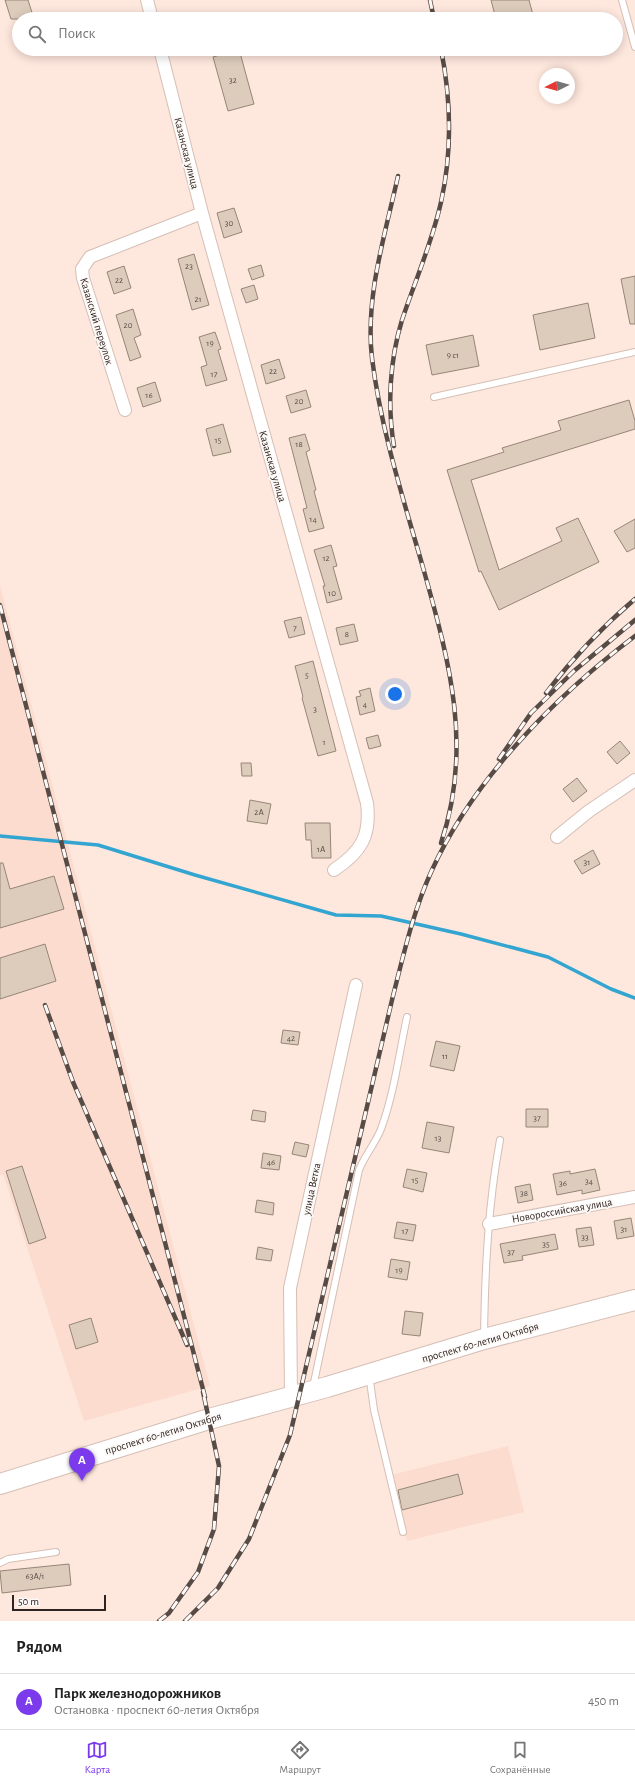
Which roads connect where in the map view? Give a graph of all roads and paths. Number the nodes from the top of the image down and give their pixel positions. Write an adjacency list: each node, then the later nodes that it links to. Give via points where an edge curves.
1 (147, 0): 3 (street)
2 (622, 0): 4 (lane)
3 (150, 12)
4 (635, 47)
5 (162, 56): 6 (street, Казанская улица)
6 (202, 213): 9 (street, Казанский переулок, via 90,257 82,269 95,320); 12 (street, Казанская улица, via 367,803 367,827 358,851 350,860)
7 (635, 352): 8 (lane)
8 (434, 398)
9 (125, 410)
10 (635, 780): 11 (street)
11 (556, 837)
12 (334, 870)
13 (356, 984): 23 (street, улица Ветка, via 290,1288)
14 (407, 1017): 22 (lane, via 381,1128 359,1170)
15 (500, 1140): 17 (lane)
16 (635, 1197): 17 (street, Новороссийская улица)
17 (489, 1224): 20 (lane, via 485,1269)
18 (635, 1300): 20 (highway, проспект 60-летия Октября)
19 (635, 1313): 21 (highway, проспект 60-летия Октября)
20 (484, 1339): 22 (highway, проспект 60-летия Октября)
21 (370, 1381): 22 (highway, проспект 60-летия Октября); 25 (lane, via 374,1410)
22 (319, 1389): 23 (highway, проспект 60-летия Октября)
23 (290, 1396): 24 (highway, проспект 60-летия Октября)
24 (0, 1484)
25 (403, 1532)
26 (56, 1552): 27 (lane, via 8,1559)
27 (0, 1563)

